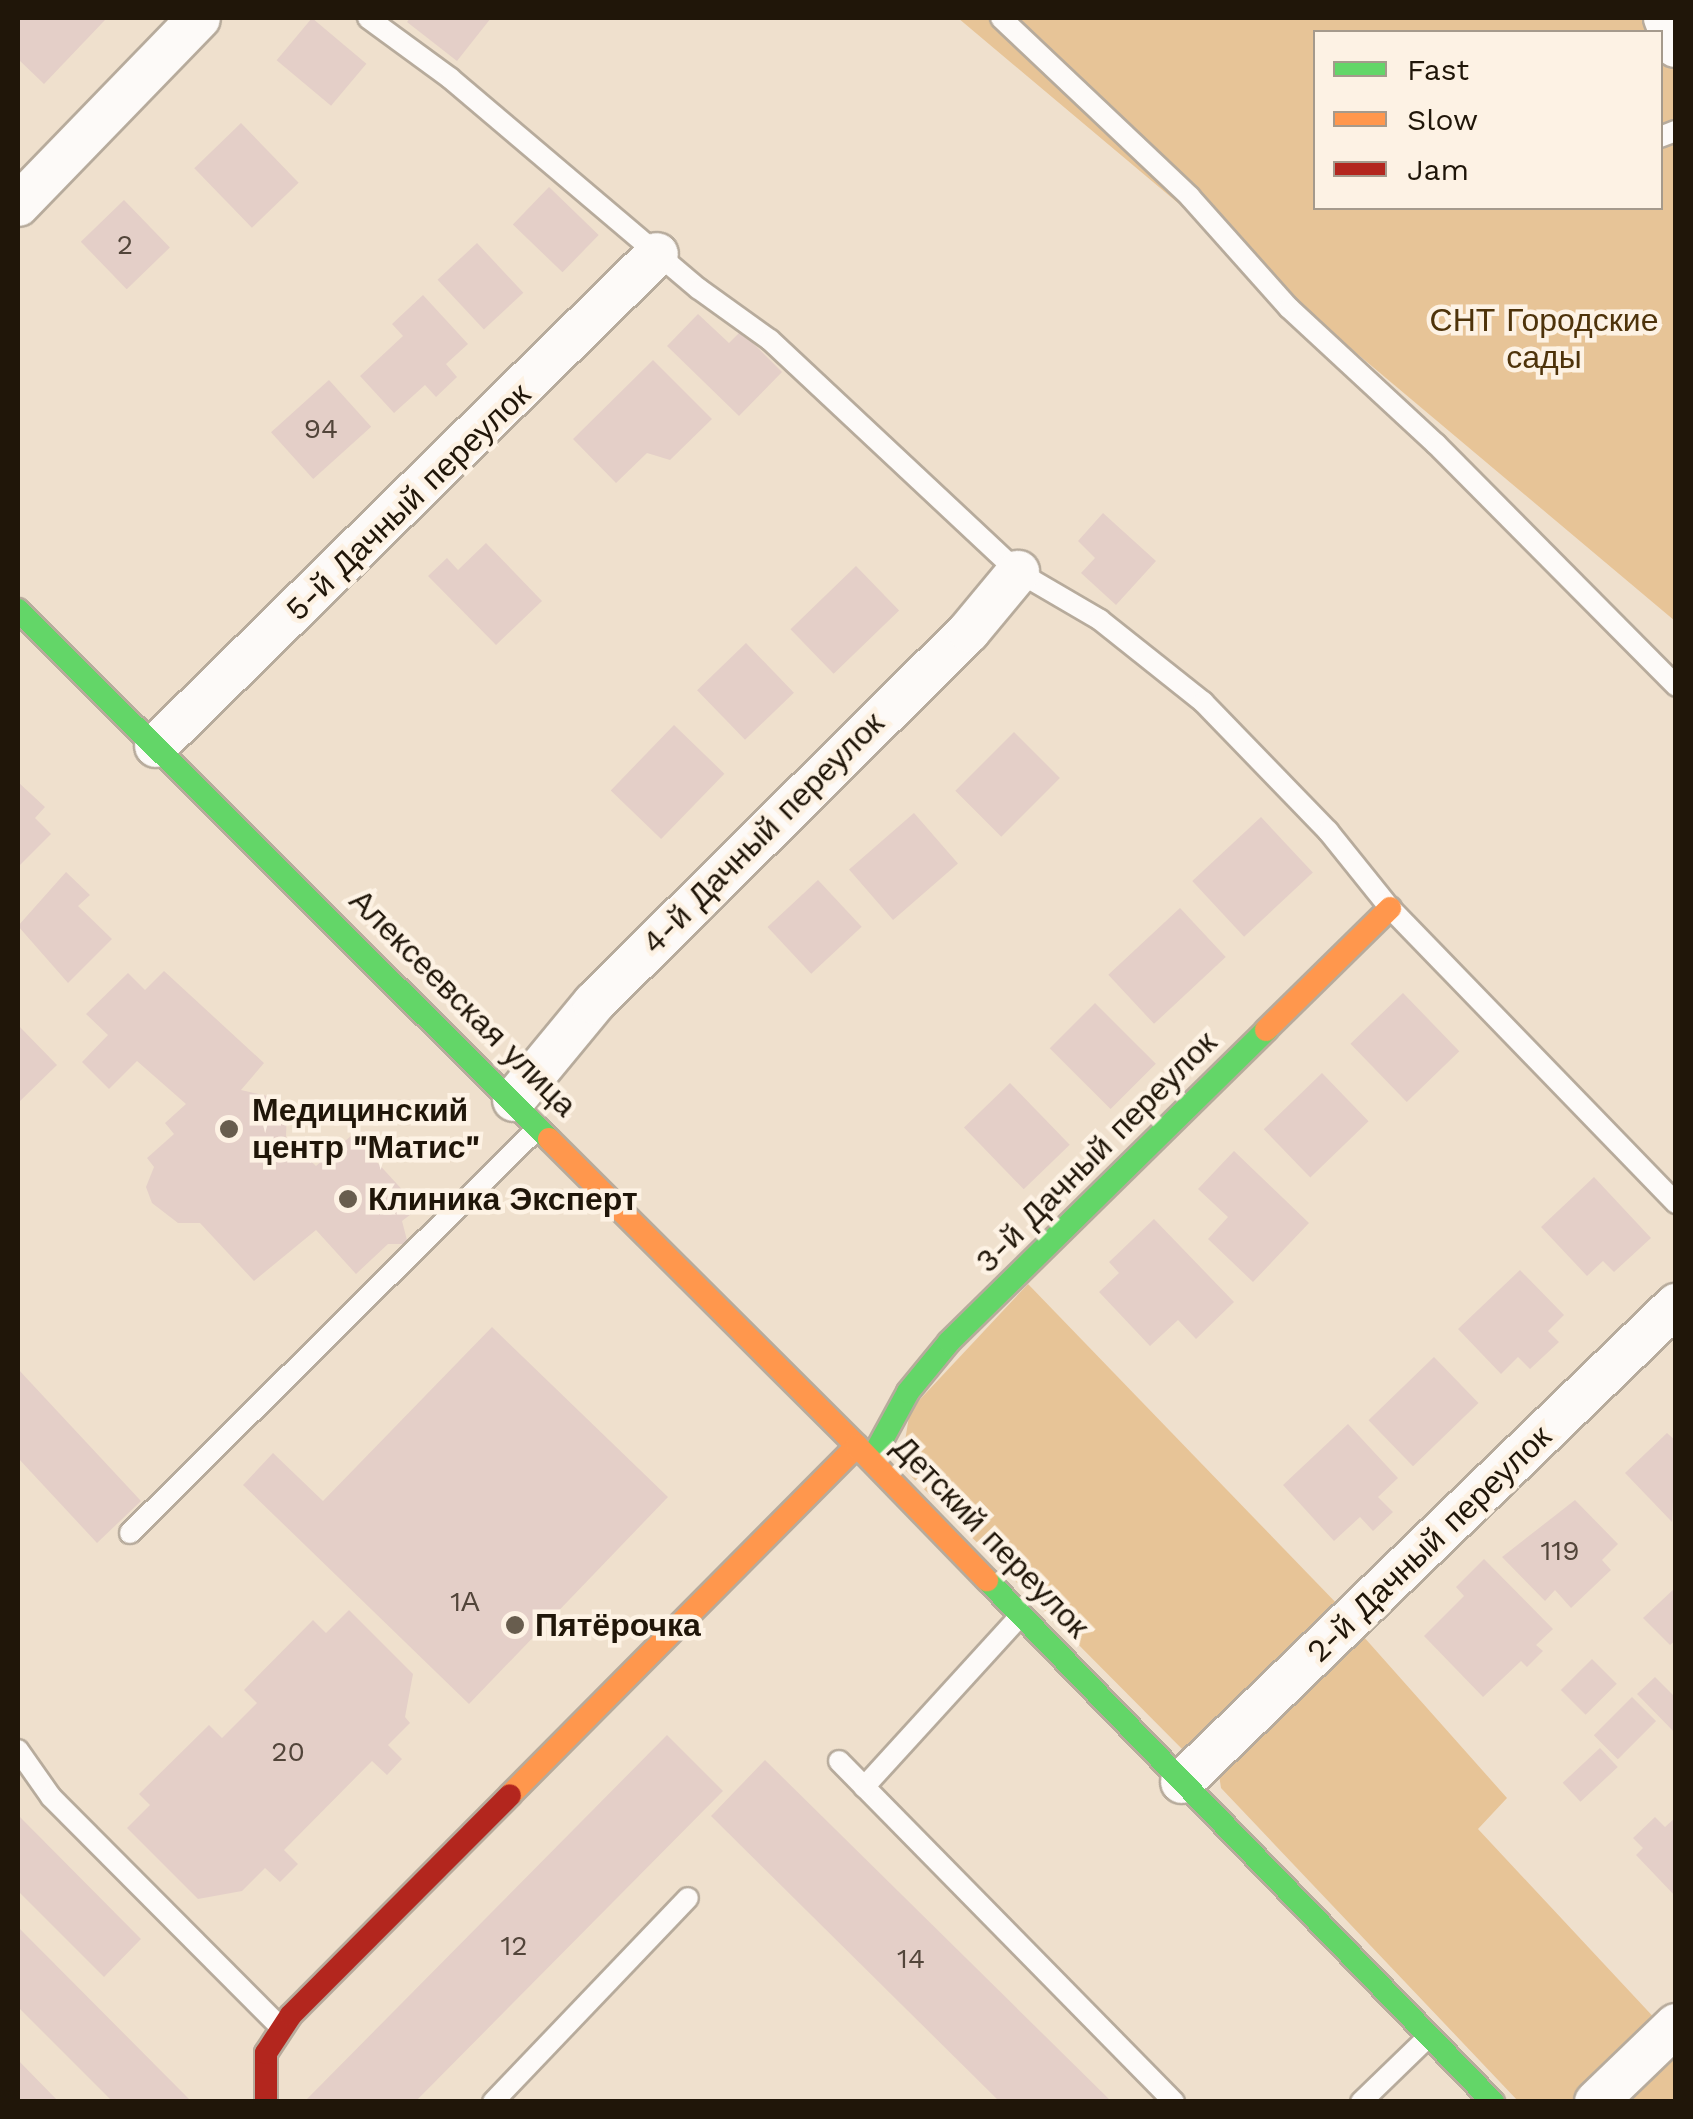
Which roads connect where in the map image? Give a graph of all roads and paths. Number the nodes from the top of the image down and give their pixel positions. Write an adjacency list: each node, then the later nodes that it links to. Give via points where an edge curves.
1 (199, 18): 6 (street)
2 (368, 18): 7 (lane, via 450,78)
3 (1000, 18): 10 (lane, via 1150,158 1289,308 1436,444)
4 (1666, 18): 5 (street)
5 (1676, 46)
6 (18, 205)
7 (656, 254): 8 (lane, via 770,340); 11 (street, 5-й Дачный переулок)
8 (1018, 572): 12 (lane, via 1100,620 1203,702 1328,831); 13 (street, 4-й Дачный переулок, via 969,631 594,1003)
9 (18, 610): 11 (street, Алексеевская улица)
10 (1676, 686)
11 (156, 746): 13 (street, Алексеевская улица)
12 (1390, 908): 14 (lane); 16 (street, 3-й Дачный переулок, via 949,1342)
13 (527, 1113): 16 (street, Алексеевская улица); 17 (lane)
14 (1676, 1204)
15 (1676, 1305): 21 (street, 2-й Дачный переулок)
16 (864, 1453): 18 (street, Детский переулок); 25 (street, Детский переулок)
17 (130, 1533)
18 (1021, 1615): 21 (street, Детский переулок); 22 (lane)
19 (18, 1750): 25 (lane, via 51,1797)
20 (839, 1762): 22 (lane)
21 (1182, 1782): 26 (street, Детский переулок)
22 (864, 1787): 29 (lane)
23 (688, 1898): 28 (lane)
24 (1676, 2024): 32 (street)
25 (282, 2029): 27 (street, Детский переулок, via 266,2053)
26 (1429, 2036): 30 (lane); 31 (street, Детский переулок)
27 (266, 2102)
28 (493, 2102)
29 (1174, 2102)
30 (1361, 2102)
31 (1493, 2102)
32 (1596, 2102)

